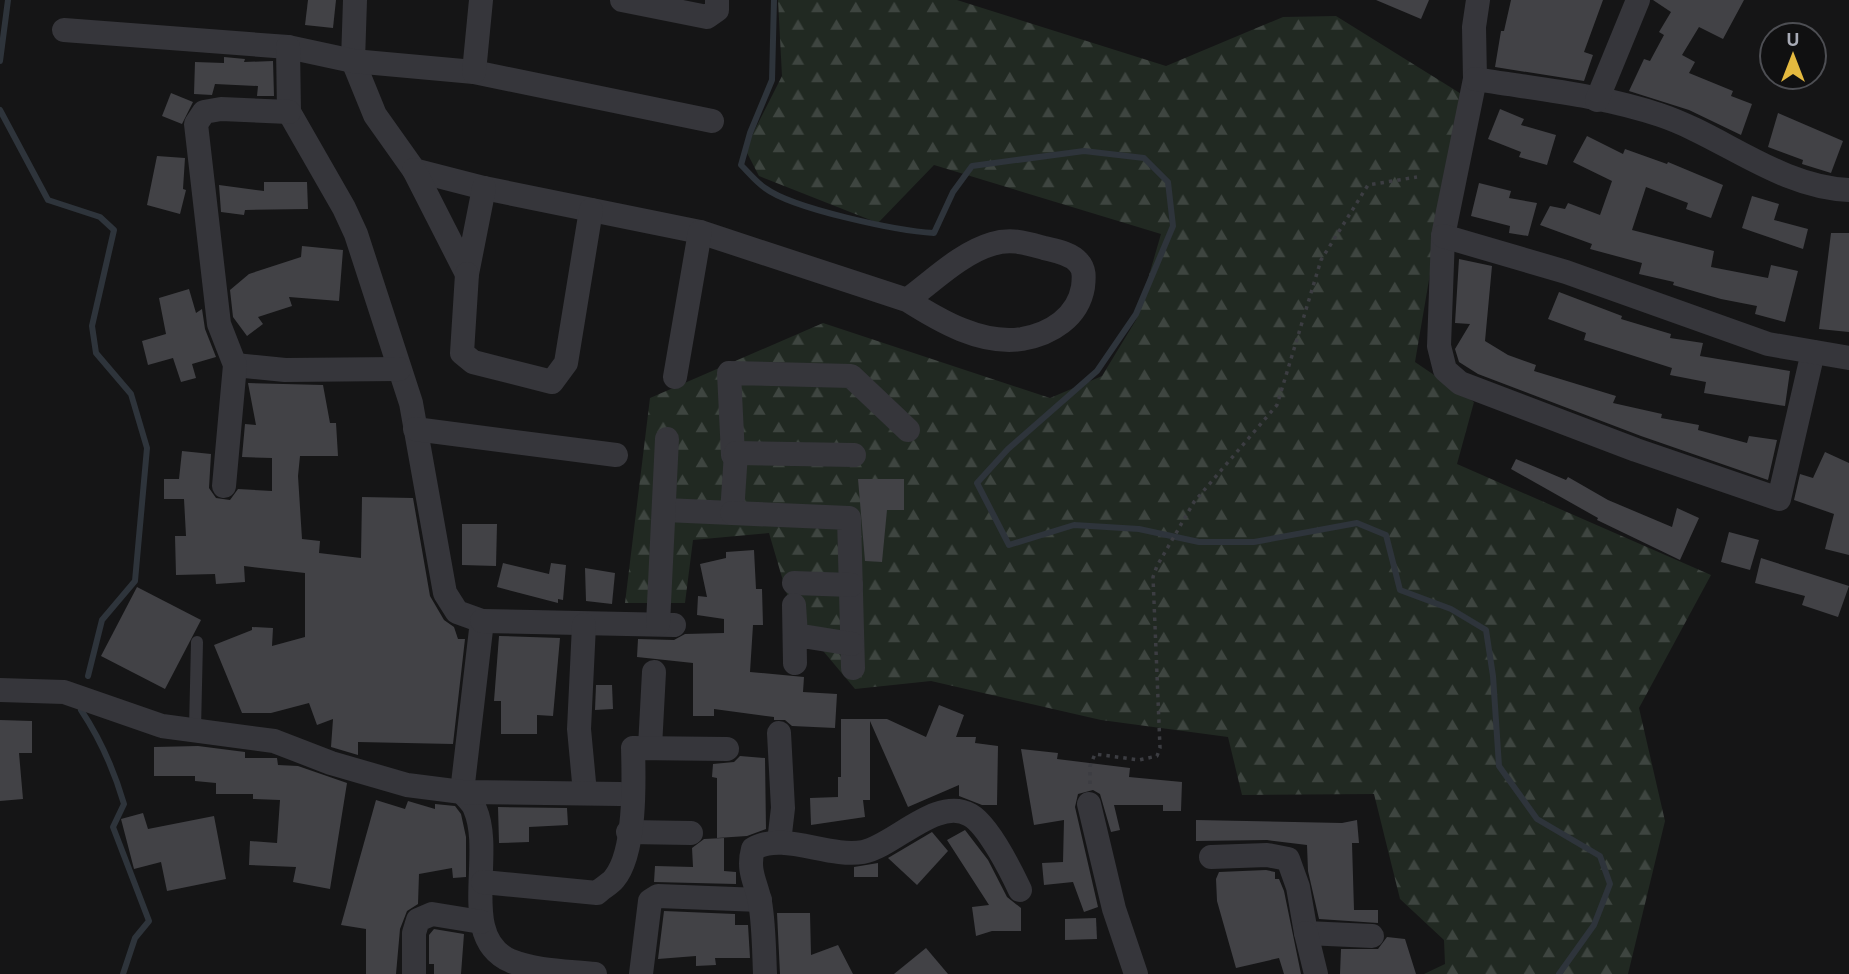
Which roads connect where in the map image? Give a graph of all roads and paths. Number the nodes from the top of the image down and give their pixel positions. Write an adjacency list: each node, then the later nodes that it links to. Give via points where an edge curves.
1 (355, 0): 9 (street)
2 (481, 0): 10 (street)
3 (622, 0): 4 (street, via 707,17 717,10)
4 (717, 0)
5 (1478, 0): 11 (street)
6 (1638, 0): 12 (street)
7 (64, 30): 8 (street)
8 (288, 47): 9 (street); 13 (street)
9 (353, 61): 10 (street); 15 (street, via 375,115)
10 (474, 72): 14 (street)
11 (1475, 79): 12 (street); 21 (street)
12 (1597, 100): 18 (street, via 1661,115 1749,160)
13 (289, 112): 26 (street, via 221,109 204,112 196,124 219,324); 27 (street, via 345,208)
14 (712, 121)
15 (414, 170): 17 (street); 22 (street)
16 (1417, 177): 53 (path, via 1368,185 1349,210 1321,260 1277,405 1194,502 1165,552 1153,577 1160,748 1151,760 1095,754 1090,766)
17 (484, 188): 19 (street); 22 (street)
18 (1849, 190)
19 (591, 209): 20 (street); 22 (street, via 566,363 552,382 473,362 462,353)
20 (701, 232): 23 (street); 28 (street)
21 (1443, 236): 24 (street, via 1566,272 1768,344); 24 (street, via 1439,346 1444,370 1460,383 1779,499)
22 (467, 274)
23 (907, 300): 23 (street, via 968,255 1015,240 1069,255 1080,263 1084,275 1078,306 1066,320 1023,339 954,328)
24 (1813, 352): 25 (street)
25 (1849, 358)
26 (235, 365): 27 (street, via 285,370); 35 (street)
27 (399, 369): 29 (street)
28 (675, 377)
29 (415, 429): 32 (street); 40 (street, via 445,593 457,612)
30 (908, 430): 33 (street, via 851,376 729,373)
31 (667, 439): 36 (street)
32 (616, 455)
33 (733, 455): 34 (street); 37 (street)
34 (854, 455)
35 (223, 486)
36 (665, 510): 37 (street); 41 (street, via 666,625)
37 (732, 513): 39 (street, via 849,518)
38 (794, 583): 39 (street)
39 (851, 585): 43 (street, via 853,656 796,635 794,605)
40 (482, 621): 41 (street); 50 (street)
41 (584, 625): 51 (street, via 579,729)
42 (197, 642): 46 (lane)
43 (795, 663)
44 (654, 672): 48 (street)
45 (0, 690): 46 (street, via 64,692 162,726)
46 (194, 729): 50 (street, via 274,741 407,785)
47 (779, 733): 56 (street, via 783,808)
48 (650, 747): 49 (street); 54 (street, via 633,748)
49 (727, 749)
50 (462, 792): 51 (street); 58 (street, via 475,807)
51 (585, 793): 52 (street)
52 (620, 794)
53 (1089, 804): 68 (street, via 1114,909)
54 (628, 832): 55 (street); 58 (street, via 615,879 597,892)
55 (691, 833)
56 (779, 842): 59 (street, via 831,853 864,852 931,816 960,811 972,815 1000,851); 60 (street, via 753,849 750,874)
57 (1210, 857): 62 (street, via 1288,859)
58 (483, 882): 61 (street)
59 (1020, 890)
60 (760, 900): 66 (street, via 658,896 650,901); 67 (street)
61 (481, 922): 64 (street, via 432,914 418,920); 65 (street, via 485,940 495,953 512,962)
62 (1306, 933): 63 (street); 69 (street)
63 (1372, 936)
64 (414, 974)
65 (595, 974)
66 (641, 974)
67 (765, 974)
68 (1136, 974)
69 (1316, 974)

